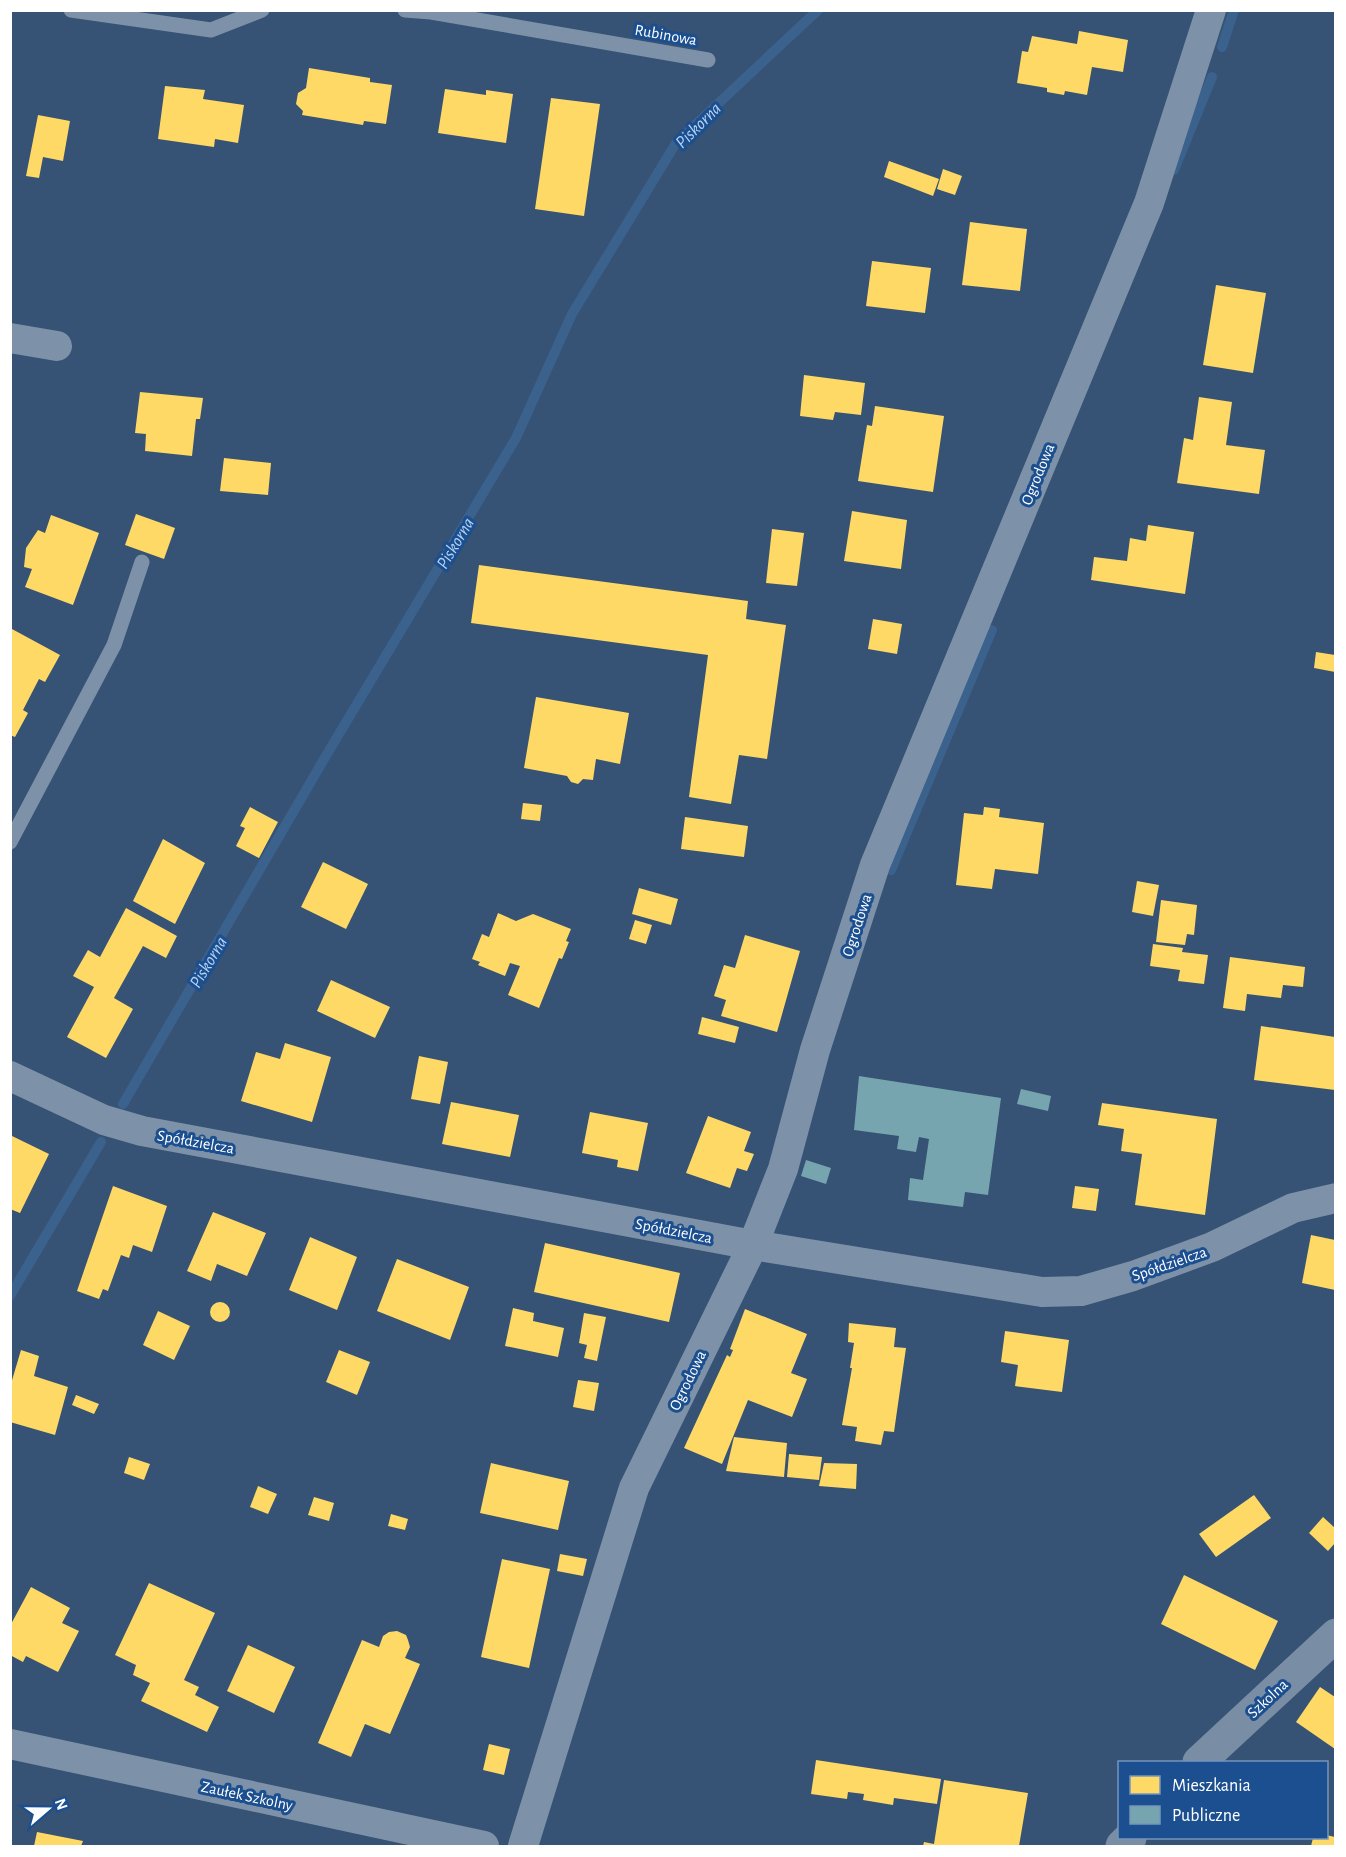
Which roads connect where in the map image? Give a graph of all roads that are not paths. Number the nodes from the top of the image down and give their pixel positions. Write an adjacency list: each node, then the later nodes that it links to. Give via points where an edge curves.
1 (71, 10): 2 (lane, via 212,30)
2 (262, 10)
3 (405, 10): 5 (lane, Rubinowa)
4 (1211, 10): 12 (street, Ogrodowa, via 1149,203 875,865 815,1050 783,1169)
5 (708, 60)
6 (10, 338): 7 (street)
7 (57, 346)
8 (142, 562): 9 (lane, via 114,645)
9 (10, 842)
10 (10, 1076): 12 (street, Spółdzielcza, via 104,1120 142,1131)
11 (1335, 1198): 12 (street, Spółdzielcza, via 1293,1208 1212,1247 1081,1290 1042,1292)
12 (753, 1245): 17 (street, Ogrodowa, via 634,1488)
13 (1335, 1635): 15 (street, Szkolna)
14 (10, 1744): 16 (street, Zaułek Szkolny)
15 (1200, 1761)
16 (484, 1846)
17 (524, 1846)

